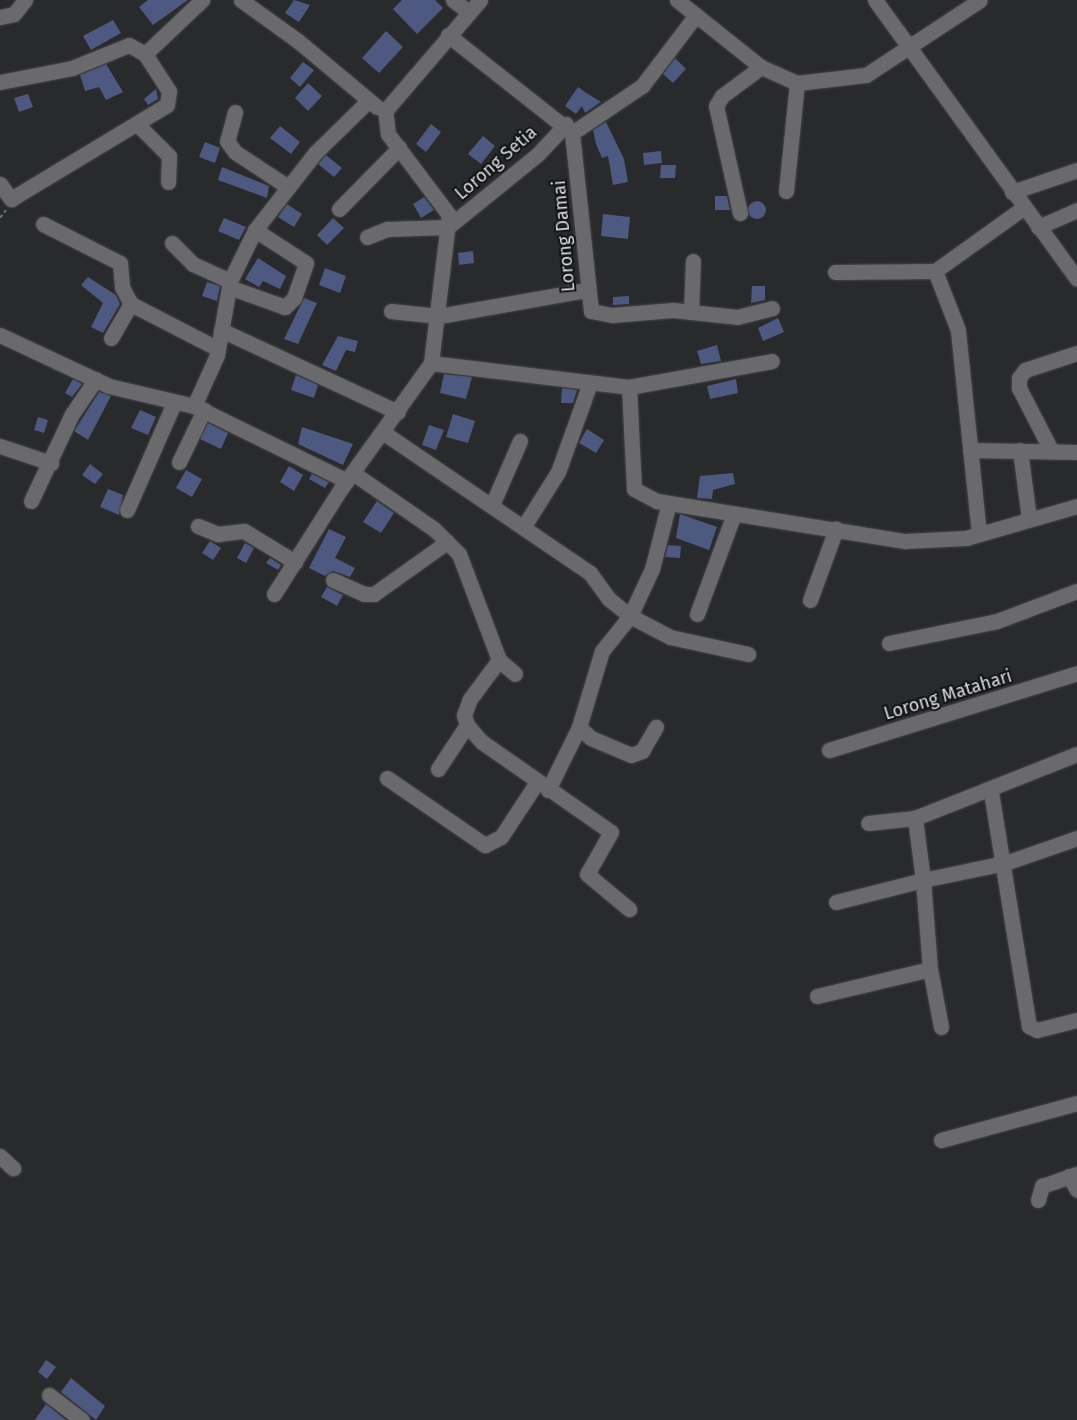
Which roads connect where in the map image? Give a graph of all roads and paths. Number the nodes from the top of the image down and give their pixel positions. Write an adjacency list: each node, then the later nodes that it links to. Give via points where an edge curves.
1 (25, 0): 11 (street, via 18,11)
2 (202, 0): 14 (street)
3 (240, 0): 18 (street, via 298,41)
4 (453, 0): 9 (street)
5 (480, 0): 9 (street)
6 (677, 0): 10 (street)
7 (980, 0): 13 (street)
8 (879, 1): 13 (street)
9 (469, 12): 12 (street)
10 (696, 15): 15 (street); 22 (street, Lorong Setia, via 642,86)
11 (0, 17)
12 (448, 35): 19 (street); 22 (street)
13 (909, 47): 17 (street, via 866,75); 29 (street)
14 (145, 54): 16 (street, via 129,45 72,68); 21 (street, via 171,100)
15 (761, 67): 17 (street); 33 (street, via 722,96 716,106)
16 (0, 82)
17 (797, 83): 28 (street)
18 (367, 102): 19 (street); 27 (street, via 316,152)
19 (385, 111): 23 (street, via 384,123)
20 (235, 112): 27 (street, via 227,141 234,152)
21 (137, 124): 25 (street, via 169,156); 26 (street, via 64,163 11,199)
22 (569, 129): 35 (street, Lorong Setia); 45 (street, Lorong Damai)
23 (399, 148): 31 (street); 35 (street, via 444,205)
24 (1077, 170): 29 (street)
25 (168, 182)
26 (0, 184)
27 (288, 187): 37 (street)
28 (786, 191)
29 (1012, 192): 30 (street)
30 (1024, 208): 36 (street); 41 (street)
31 (339, 209)
32 (1077, 210): 36 (street)
33 (740, 213)
34 (43, 224): 46 (street, via 120,263 122,287)
35 (448, 227): 38 (street, via 387,228); 50 (street)
36 (1038, 227): 43 (street)
37 (255, 230): 44 (street); 44 (street, via 306,263 294,298 285,307)
38 (368, 237)
39 (172, 243): 44 (street, via 193,264)
40 (693, 261): 49 (street)
41 (935, 271): 42 (street); 67 (street, via 958,330)
42 (835, 272)
43 (1077, 279)
44 (230, 284): 51 (street)
45 (587, 290): 49 (street, Lorong Damai, via 590,309 595,312); 50 (street)
46 (131, 304): 53 (street); 54 (street)
47 (772, 308): 49 (street, Lorong Damai, via 737,317)
48 (391, 312): 50 (street)
49 (690, 312)
50 (439, 316): 57 (street)
51 (221, 330): 54 (street); 63 (street)
52 (0, 335): 58 (street)
53 (111, 338)
54 (218, 349): 62 (street)
55 (1077, 353): 69 (street, via 1025,370 1019,378 1019,388)
56 (772, 361): 60 (street)
57 (431, 363): 59 (street); 63 (street)
58 (96, 379): 61 (street); 72 (street, via 72,414)
59 (590, 383): 60 (street); 82 (street, via 558,472)
60 (629, 387): 75 (street, via 634,489)
61 (174, 403): 62 (street); 78 (street)
62 (199, 408): 71 (street); 73 (street)
63 (398, 412): 64 (street)
64 (384, 433): 73 (street); 76 (street)
65 (520, 441): 76 (street)
66 (0, 446): 72 (street)
67 (970, 450): 68 (street); 84 (street)
68 (1020, 450): 69 (street); 80 (street)
69 (1051, 450): 70 (street)
70 (1077, 452)
71 (179, 462)
72 (51, 463): 74 (street)
73 (350, 477): 85 (street); 86 (street)
74 (31, 501)
75 (669, 503): 79 (street); 92 (street, via 652,569)
76 (492, 505): 82 (street)
77 (1077, 506): 80 (street)
78 (127, 510)
79 (734, 514): 83 (street); 91 (street)
80 (1029, 518): 84 (street)
81 (198, 526): 86 (street, via 218,534 244,531)
82 (524, 526): 92 (street, via 590,573 609,600)
83 (836, 529): 84 (street, via 905,541); 90 (street)
84 (979, 534)
85 (446, 542): 87 (street, via 374,594 364,594); 95 (street, via 459,554)
86 (294, 562): 89 (street)
87 (333, 580)
88 (1077, 590): 93 (street, via 997,621)
89 (274, 594)
90 (810, 600)
91 (697, 614)
92 (630, 616): 94 (street, via 670,637); 99 (street, via 602,651)
93 (889, 643)
94 (748, 654)
95 (499, 660): 97 (street); 98 (street, via 470,699 464,715)
96 (1077, 673): 101 (street, Lorong Matahari)
97 (515, 674)
98 (467, 725): 103 (street); 105 (street, via 482,742)
99 (579, 727): 100 (street, via 592,738 631,755 642,752); 105 (street)
100 (656, 727)
101 (829, 750)
102 (1077, 754): 106 (street)
103 (438, 769)
104 (387, 778): 105 (street, via 485,846 501,837)
105 (542, 786): 113 (street, via 610,832 586,874)
106 (991, 792): 107 (street); 110 (street)
107 (915, 818): 108 (street); 111 (street)
108 (868, 823)
109 (1077, 838): 110 (street)
110 (1005, 863): 111 (street); 116 (street, via 1029,1026 1037,1030)
111 (923, 880): 112 (street); 114 (street)
112 (836, 902)
113 (629, 909)
114 (930, 969): 115 (street); 117 (street)
115 (818, 996)
116 (1077, 1020)
117 (940, 1027)
118 (1077, 1103): 119 (street)
119 (941, 1140)
120 (0, 1156): 121 (street)
121 (13, 1168)
122 (1073, 1175): 123 (street); 124 (street, via 1042,1186)
123 (1077, 1190)
124 (1038, 1200)
125 (49, 1396): 126 (street)
126 (82, 1420)

